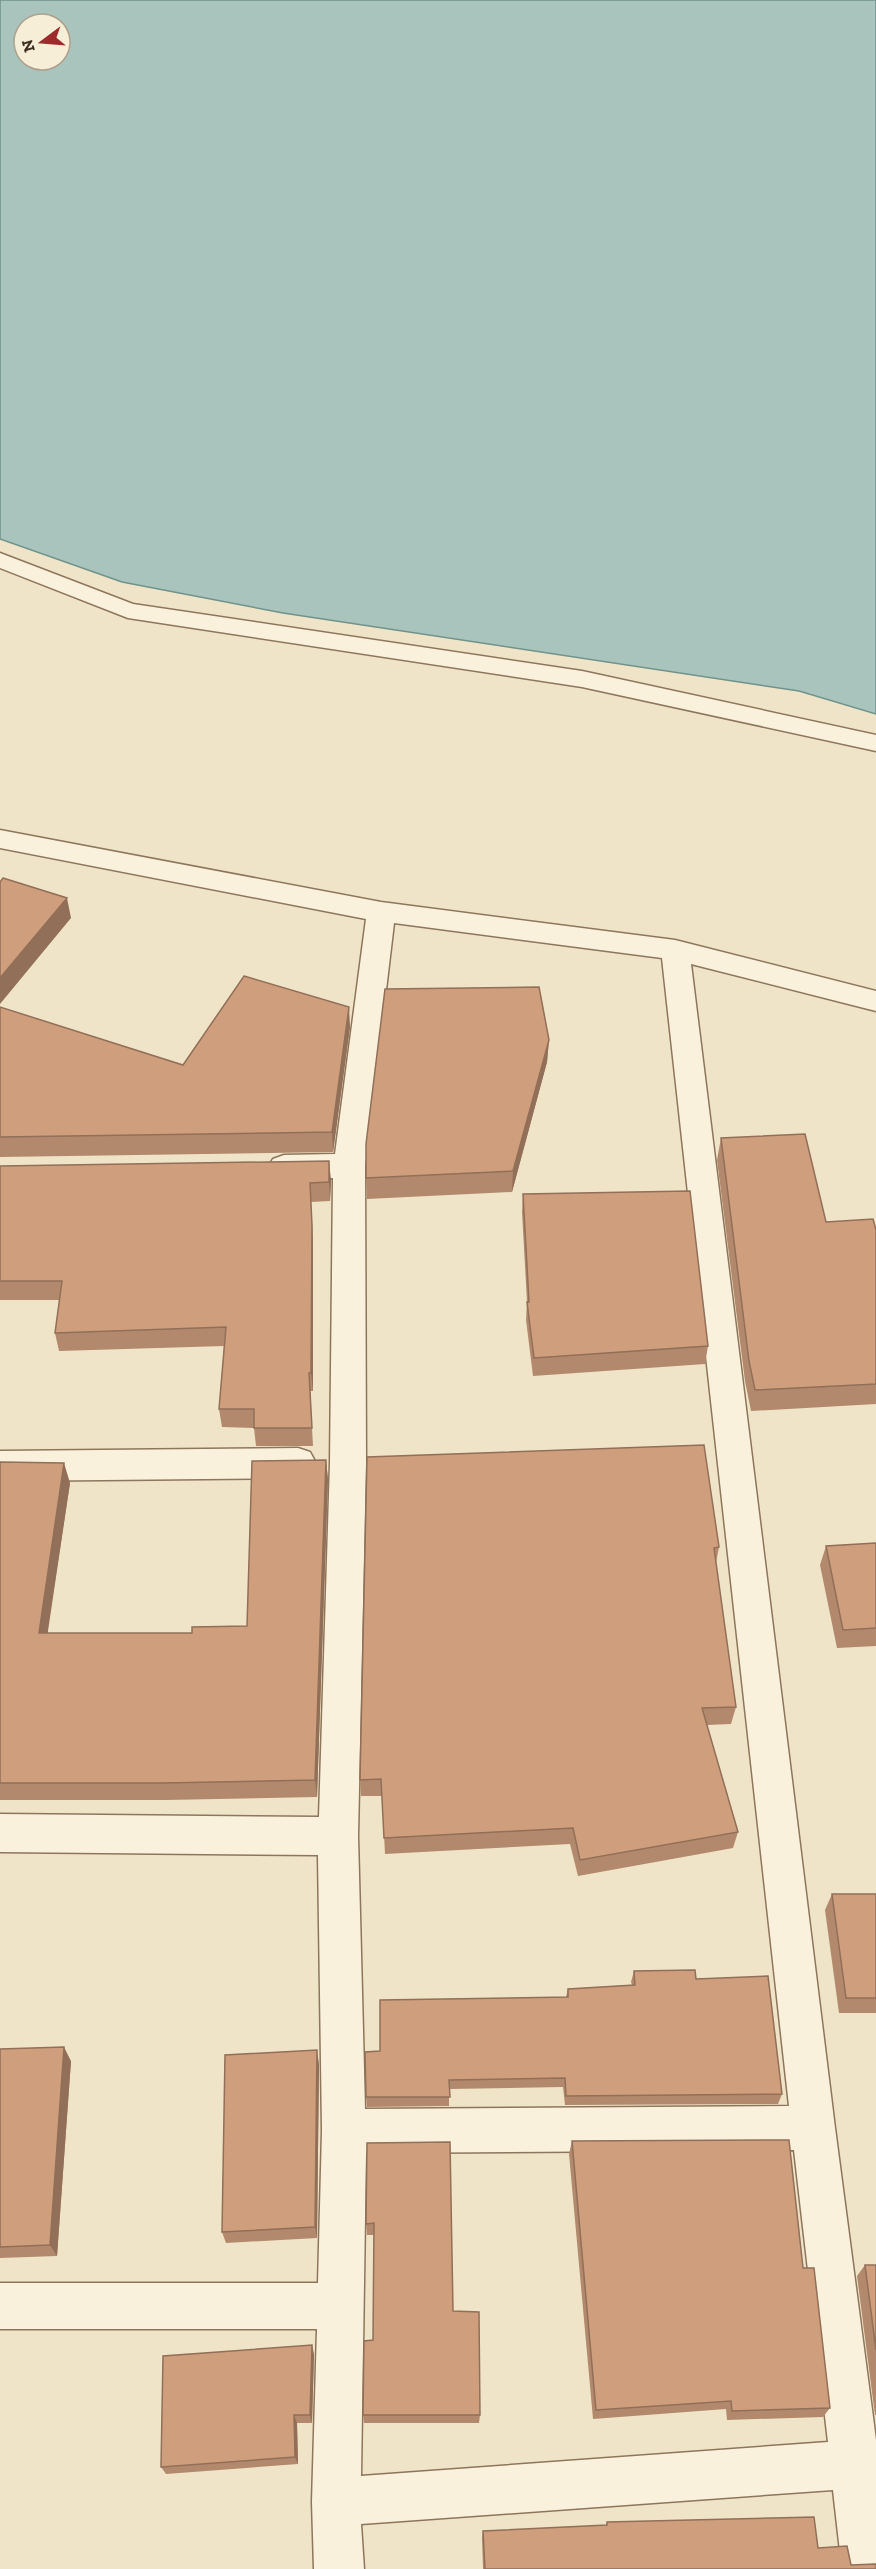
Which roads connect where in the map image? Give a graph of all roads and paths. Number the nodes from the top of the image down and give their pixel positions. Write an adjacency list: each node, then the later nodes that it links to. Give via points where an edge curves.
1 (0, 560): 2 (street, via 128,610 582,679)
2 (876, 743)
3 (0, 839): 4 (street)
4 (381, 912): 5 (street); 7 (street)
5 (675, 950): 6 (street); 13 (street)
6 (876, 1001)
7 (349, 1166): 8 (street); 9 (street)
8 (244, 1167)
9 (348, 1463): 10 (street); 12 (street)
10 (0, 1466)
11 (0, 1833): 12 (street)
12 (338, 1836): 14 (street)
13 (813, 2128): 14 (street); 17 (street)
14 (344, 2131): 16 (street)
15 (0, 2306): 16 (street)
16 (341, 2306): 18 (street)
17 (864, 2463): 18 (street); 20 (street)
18 (336, 2502): 19 (street)
19 (339, 2569)
20 (867, 2569)

